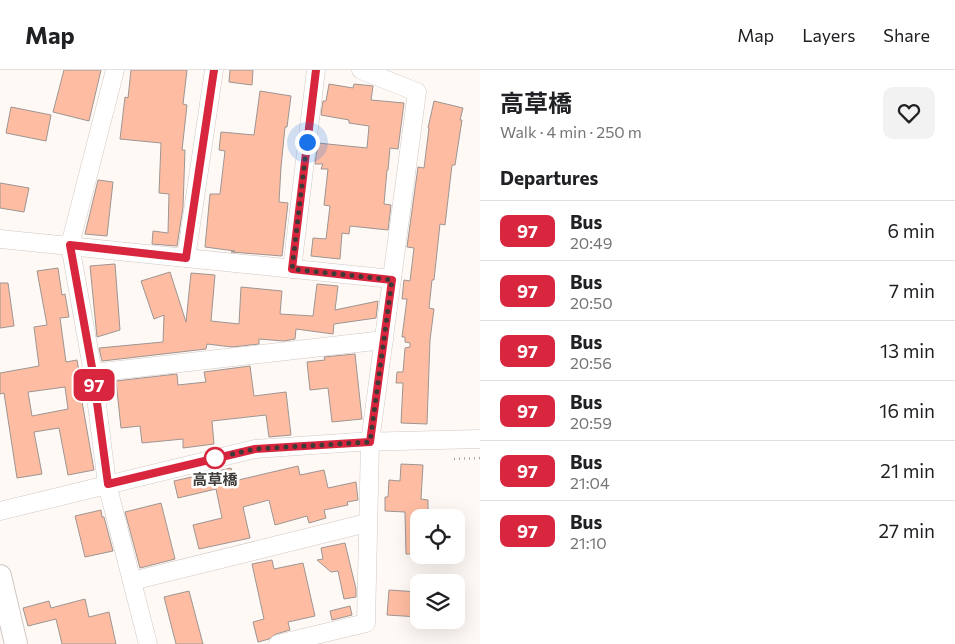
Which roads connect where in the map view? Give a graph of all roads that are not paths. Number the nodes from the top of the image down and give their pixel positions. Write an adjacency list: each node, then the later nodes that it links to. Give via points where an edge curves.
1 (115, 70): 6 (street)
2 (214, 70): 7 (street)
3 (316, 70): 8 (street)
4 (361, 70): 9 (street, via 417,92)
5 (0, 239): 6 (street)
6 (70, 245): 7 (street); 11 (street)
7 (186, 258): 8 (street)
8 (292, 269): 9 (street)
9 (392, 280): 10 (street)
10 (384, 340): 11 (street); 13 (street)
11 (93, 373): 14 (street)
12 (480, 440): 13 (street)
13 (370, 442): 14 (street, via 255,449); 16 (street)
14 (108, 484): 15 (street); 18 (street)
15 (0, 511)
16 (368, 523): 18 (street); 21 (street, via 366,623)
17 (0, 576): 19 (street)
18 (132, 581): 20 (street)
19 (16, 644)
20 (148, 644)
21 (278, 644)

